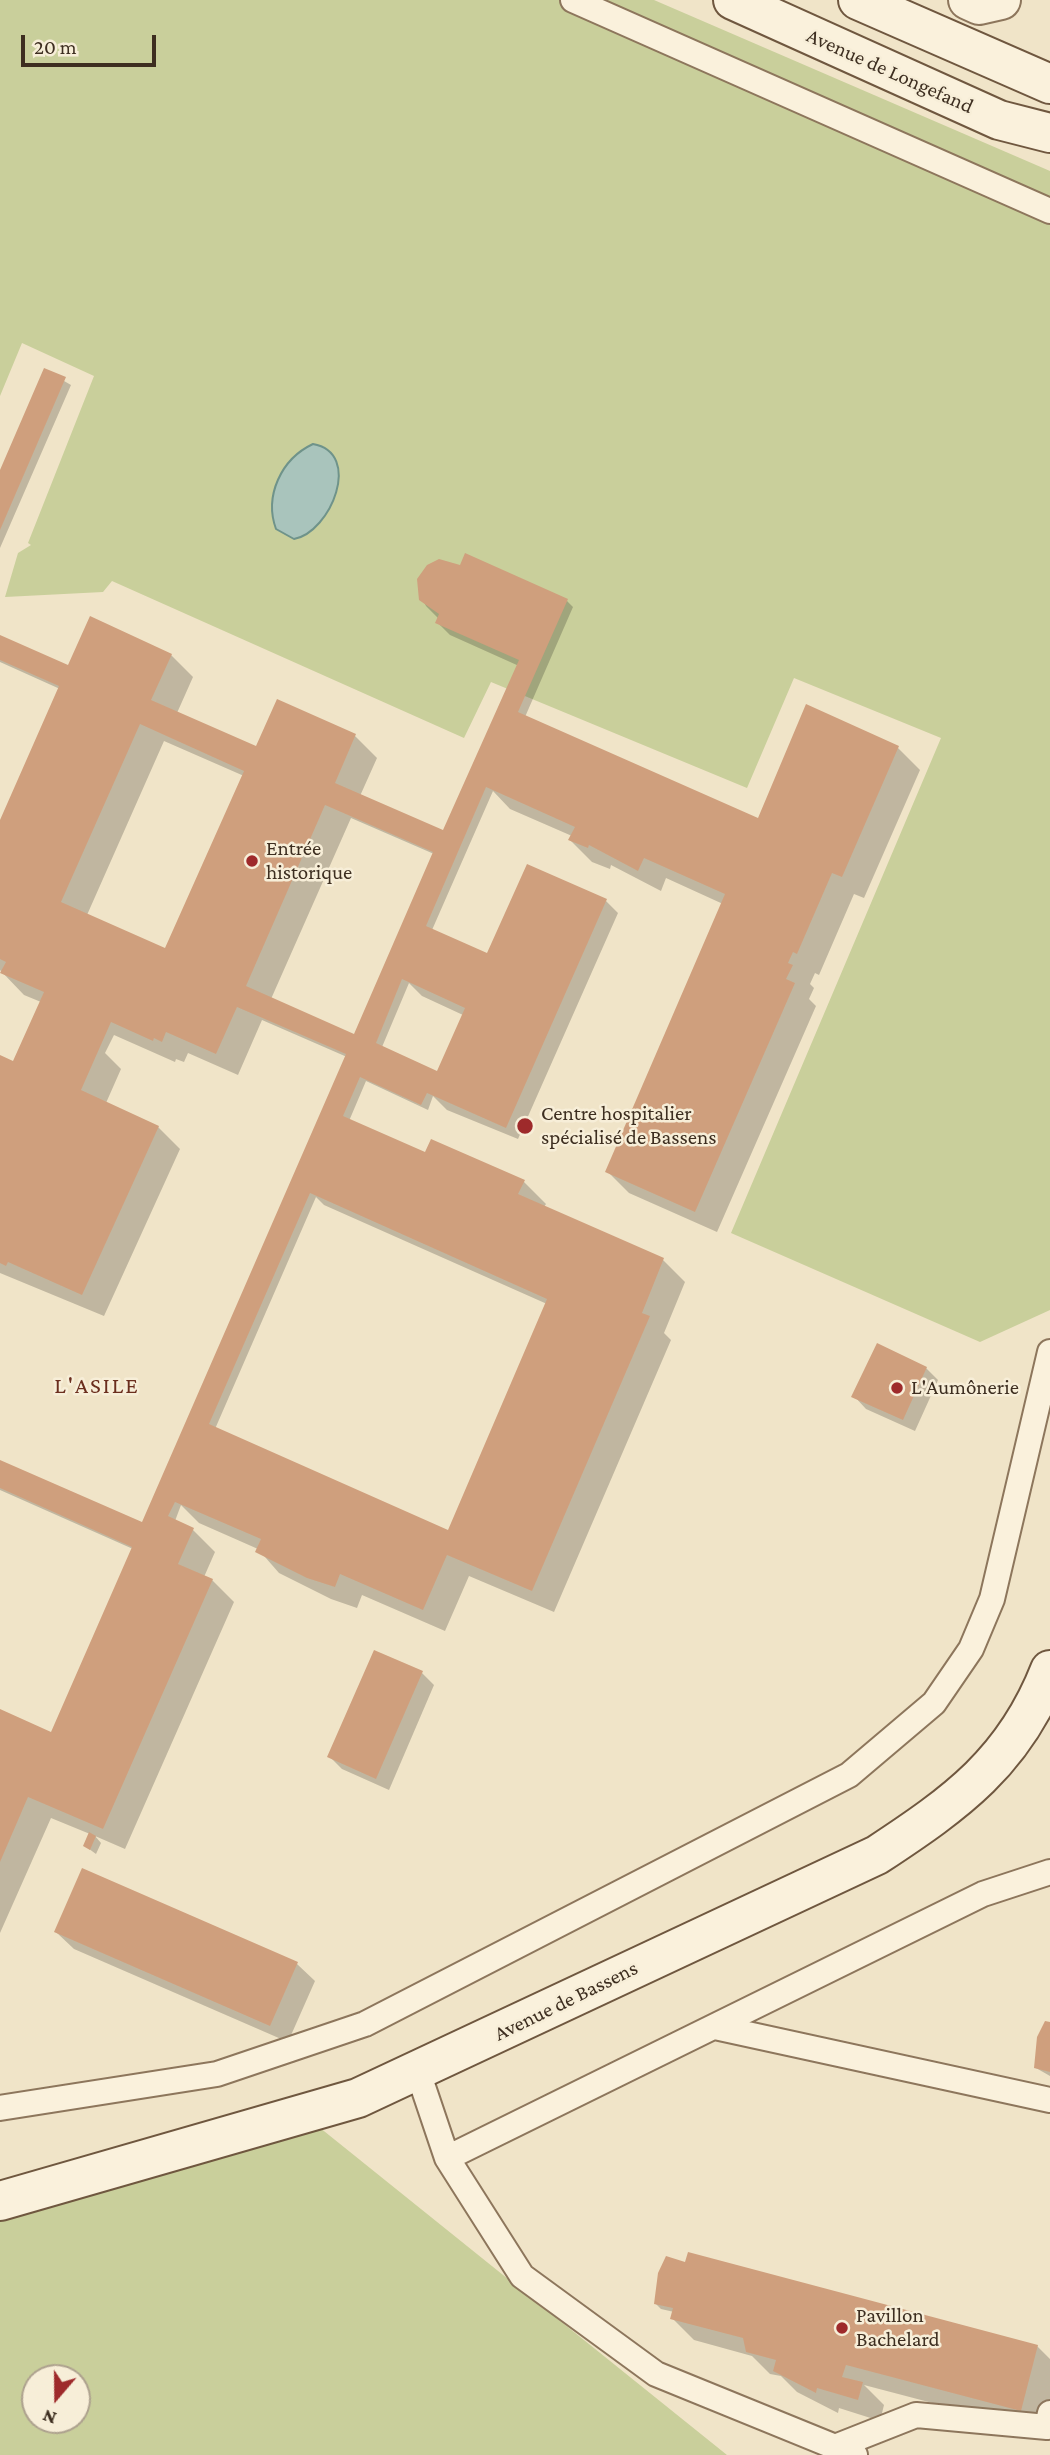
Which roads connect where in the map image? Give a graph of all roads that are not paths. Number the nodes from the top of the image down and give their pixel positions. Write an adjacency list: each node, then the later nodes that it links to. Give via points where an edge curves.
1 (573, 0): 6 (lane)
2 (733, 0): 5 (main road, Avenue de Longefand, via 999,120)
3 (859, 0): 4 (main road)
4 (1050, 84)
5 (1050, 133)
6 (1050, 211)
7 (1050, 1352): 13 (lane, via 992,1600 971,1649 934,1703 849,1775 365,2024 217,2074)
8 (1050, 1670): 11 (main road, Avenue de Bassens, via 1038,1700 993,1766 937,1815 877,1855)
9 (1050, 1872): 10 (lane, via 984,1894)
10 (715, 2027): 12 (lane); 14 (lane)
11 (418, 2071): 14 (lane); 15 (main road, Avenue de Bassens, via 358,2098)
12 (1050, 2100)
13 (0, 2108)
14 (447, 2158): 17 (lane, via 522,2276 656,2374)
15 (0, 2201)
16 (1050, 2413): 17 (lane, via 1047,2427 916,2415)
17 (845, 2451)

